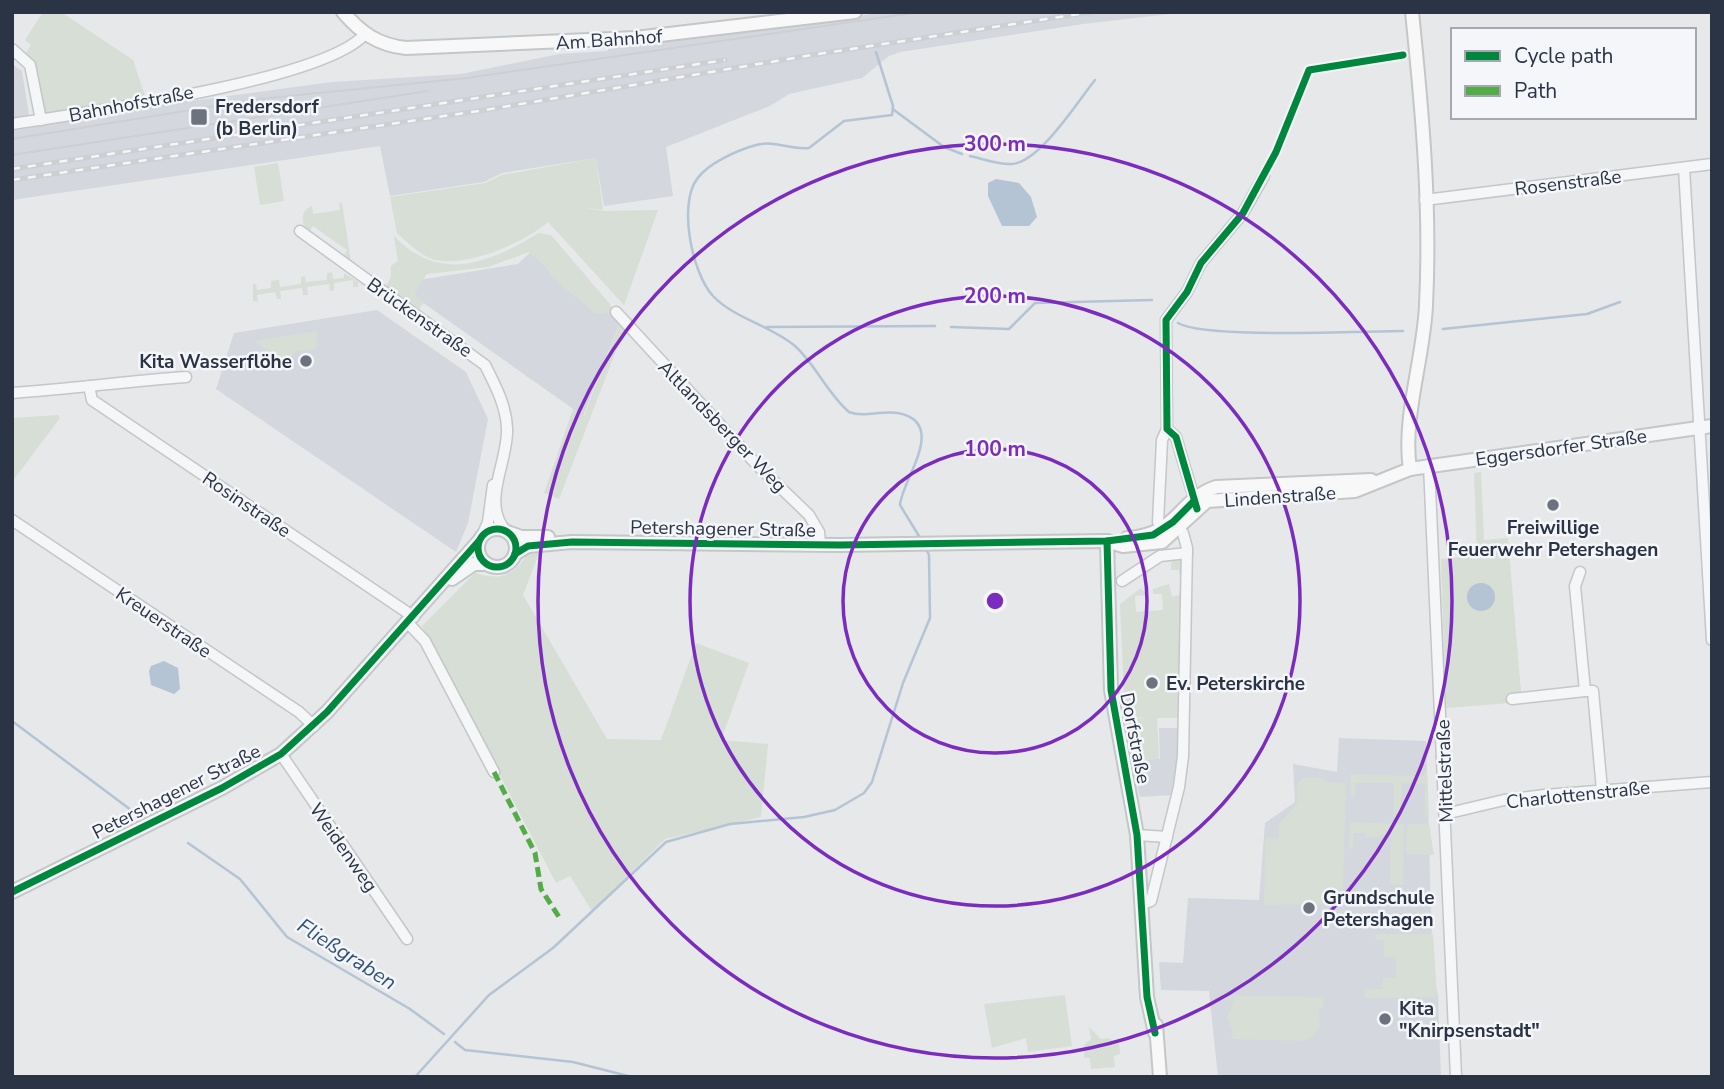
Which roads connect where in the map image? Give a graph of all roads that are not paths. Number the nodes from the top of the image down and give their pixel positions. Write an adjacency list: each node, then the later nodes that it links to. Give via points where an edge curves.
1 (343, 12): 5 (main road)
2 (855, 12): 4 (main road, Am Bahnhof)
3 (1412, 12): 12 (main road)
4 (788, 17): 5 (main road, Am Bahnhof, via 602,41 392,47)
5 (365, 34): 7 (street, Bahnhofstraße, via 351,48 281,73)
6 (12, 49): 7 (street, via 30,65)
7 (41, 120): 8 (street, Bahnhofstraße)
8 (12, 124)
9 (1712, 164): 10 (street, Rosenstraße)
10 (1684, 168): 12 (street, Rosenstraße); 19 (street)
11 (1264, 176): 20 (street, via 1166,320)
12 (1425, 200): 23 (main road, via 1426,317 1409,437)
13 (300, 231): 22 (street, Brückenstraße, via 485,365 507,425 507,449)
14 (616, 312): 32 (street, Altlandsberger Weg, via 808,515)
15 (186, 377): 16 (street)
16 (89, 386): 17 (street); 39 (street, Rosinstraße, via 92,400)
17 (12, 393)
18 (1712, 426): 19 (street, Eggersdorfer Straße)
19 (1698, 428): 21 (street, Eggersdorfer Straße); 40 (street)
20 (1167, 429): 24 (street, via 1176,437); 26 (street, via 1158,481)
21 (1429, 465): 23 (street, Eggersdorfer Straße); 48 (street, Mittelstraße)
22 (500, 468): 28 (street, Brückenstraße, via 497,511); 29 (street, Brückenstraße)
23 (1410, 469): 24 (main road, Lindenstraße, via 1355,491 1220,499)
24 (1196, 505): 27 (main road, Lindenstraße)
25 (12, 520): 43 (street, Kreuerstraße)
26 (1158, 522)
27 (1176, 525): 30 (main road, Lindenstraße, via 1156,545 1123,546); 33 (street, Dorfstraße)
28 (507, 532): 29 (street, Petershagener Straße, via 493,529); 31 (street, Petershagener Straße); 34 (street, via 516,543)
29 (480, 539): 35 (street, via 479,556); 38 (street, Petershagener Straße)
30 (1107, 541): 32 (street, Petershagener Straße); 49 (main road, Dorfstraße, via 1111,690)
31 (572, 542): 32 (street, Petershagener Straße); 34 (street, Petershagener Straße, via 528,547)
32 (820, 544)
33 (1187, 553): 37 (street, via 1160,556); 50 (street, Dorfstraße, via 1183,756)
34 (515, 554): 35 (street, Petershagener Straße, via 503,566)
35 (486, 564): 38 (street, Petershagener Straße, via 474,564)
36 (1580, 572): 41 (street, via 1575,586)
37 (1122, 581)
38 (445, 582): 39 (street, Petershagener Straße)
39 (411, 620): 43 (street, Petershagener Straße); 45 (street, Rosinstraße)
40 (1712, 640)
41 (1585, 691): 42 (street); 47 (street, via 1593,691)
42 (1512, 699)
43 (314, 726): 44 (street, Petershagener Straße)
44 (281, 754): 51 (street, Petershagener Straße); 53 (street, Weidenweg)
45 (494, 772)
46 (1712, 782): 47 (street, Charlottenstraße)
47 (1602, 790): 48 (street, Charlottenstraße, via 1504,800)
48 (1445, 814): 55 (street, Mittelstraße)
49 (1137, 835): 50 (street); 52 (main road, Dorfstraße)
50 (1167, 837): 52 (street, Dorfstraße, via 1152,901)
51 (12, 892)
52 (1142, 904): 54 (main road, Dorfstraße)
53 (407, 939)
54 (1160, 1077)
55 (1456, 1077)

